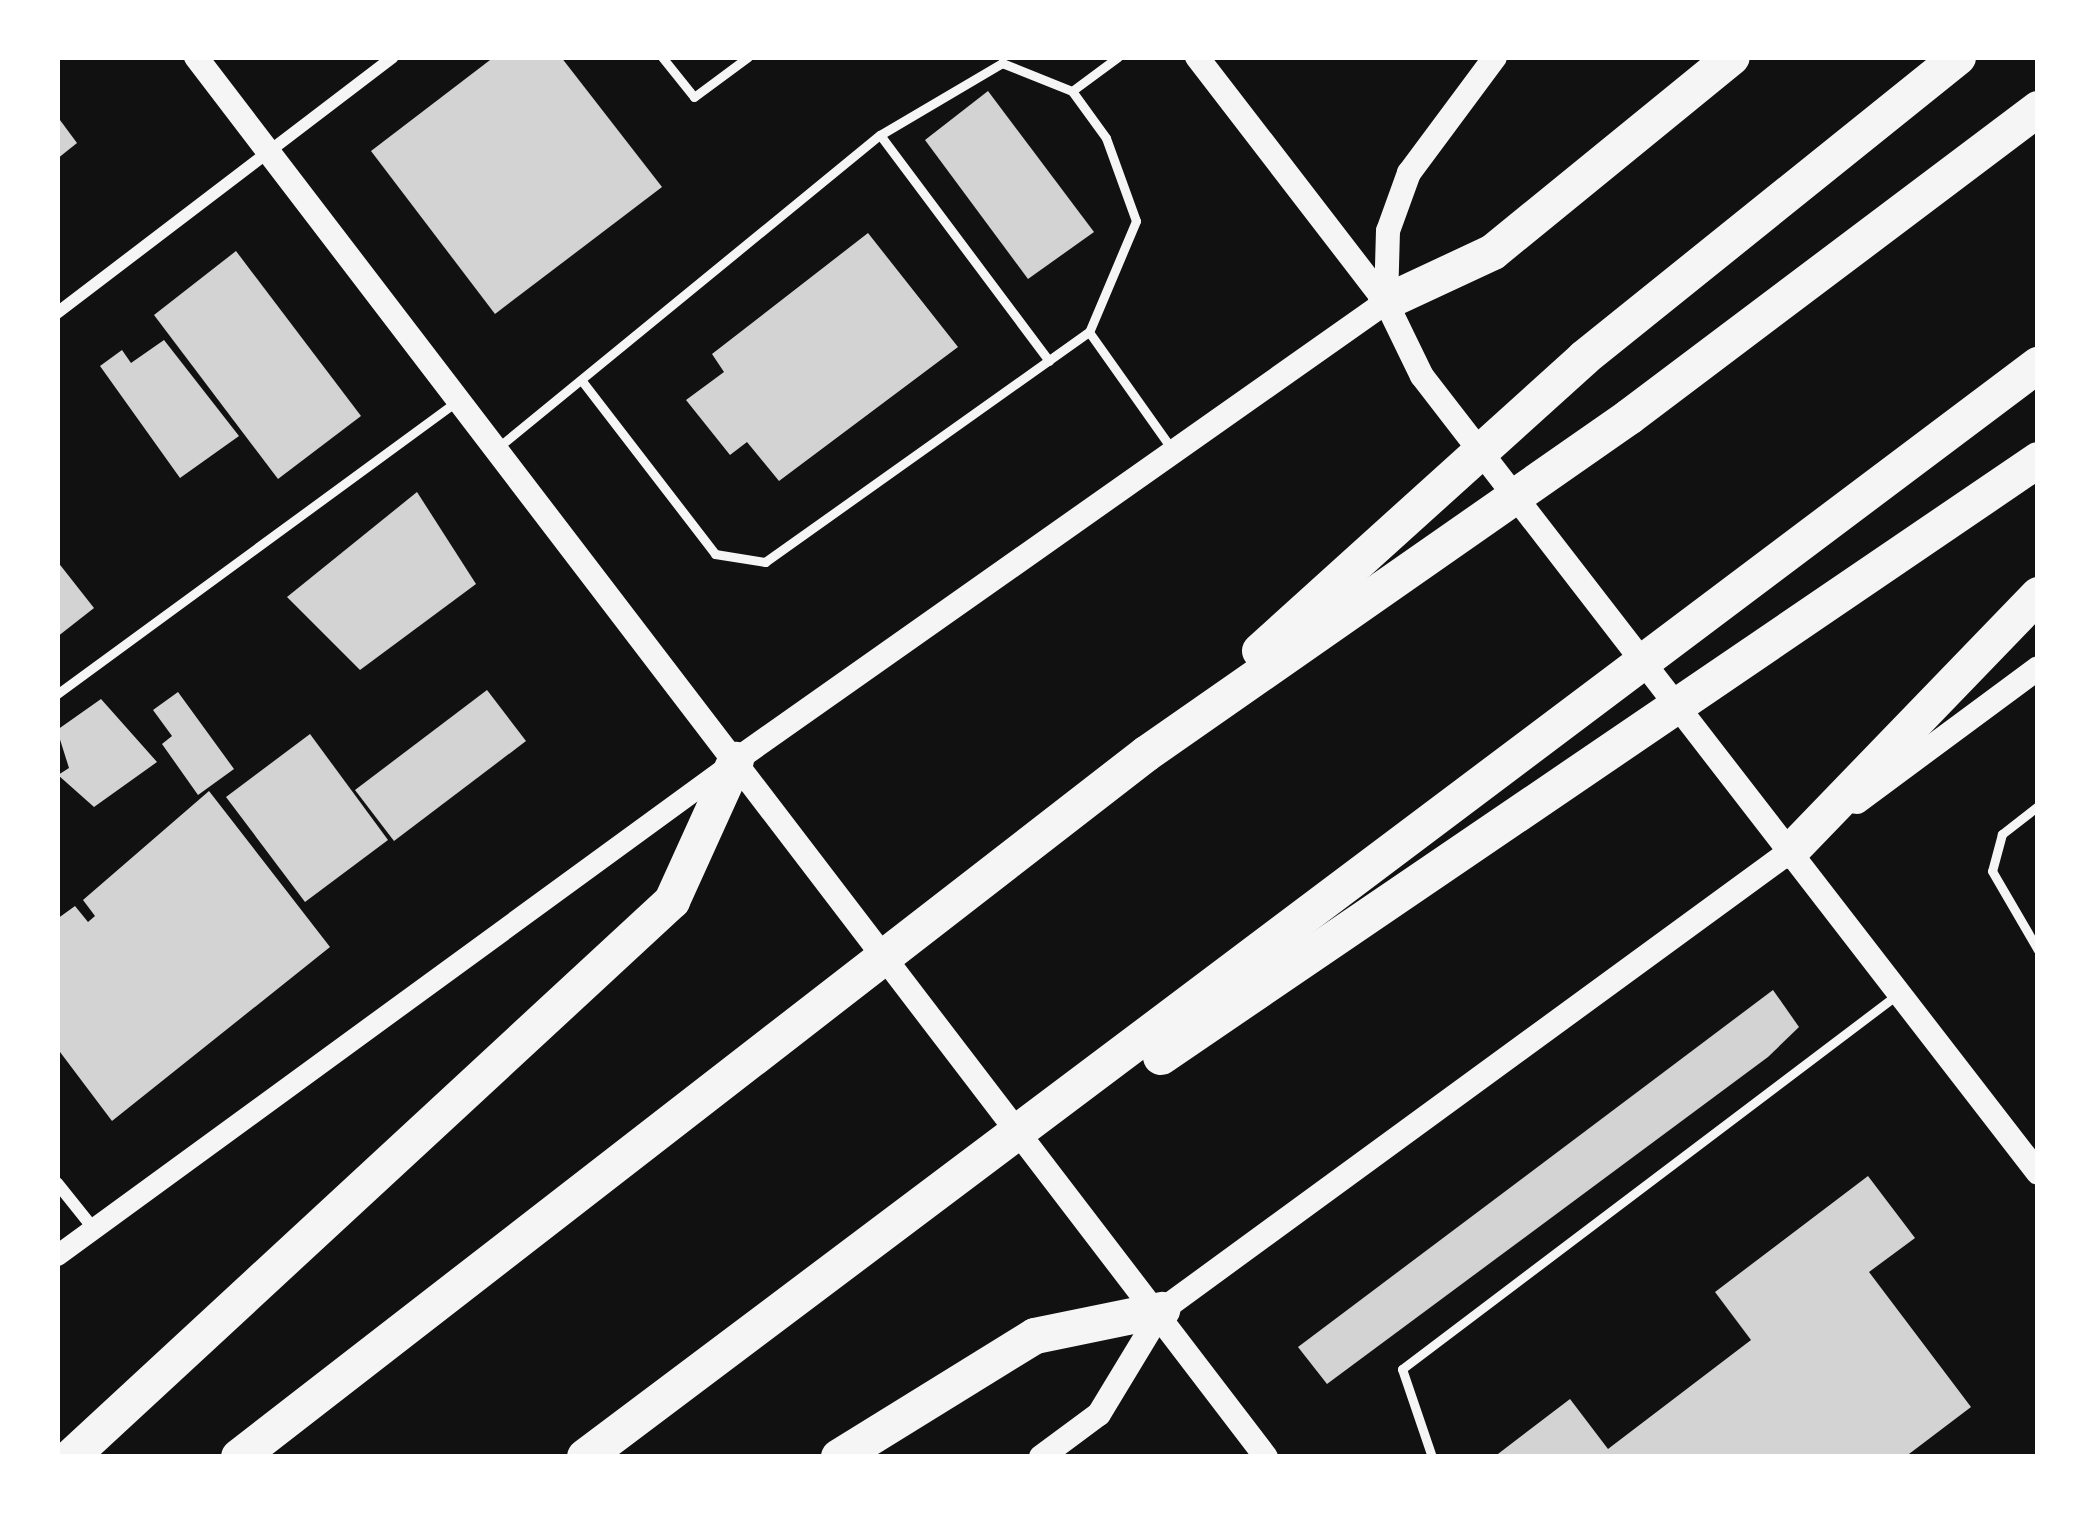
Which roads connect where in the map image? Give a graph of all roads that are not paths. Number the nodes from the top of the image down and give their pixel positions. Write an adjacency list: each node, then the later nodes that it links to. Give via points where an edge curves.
1 (196, 57): 13 (main road)
2 (393, 57): 13 (street)
3 (662, 57): 4 (lane, via 694,97)
4 (748, 57)
5 (1118, 57): 10 (lane)
6 (1197, 57): 14 (main road)
7 (1496, 57): 14 (main road, via 1408,173 1388,231)
8 (1732, 57): 14 (highway, via 1493,252)
9 (1958, 57): 27 (highway, via 1584,358)
10 (1072, 91): 12 (lane, via 1002,63); 16 (lane, via 1106,138 1136,221)
11 (2038, 109): 27 (highway, via 1629,417)
12 (880, 135): 17 (lane); 19 (lane)
13 (268, 154): 15 (street); 20 (main road)
14 (1386, 302): 22 (main road); 30 (main road, via 1422,376)
15 (57, 313)
16 (1089, 332): 17 (lane); 22 (lane)
17 (1049, 361): 19 (lane, via 765,562 715,554)
18 (2038, 365): 38 (highway)
19 (582, 381): 21 (lane)
20 (458, 400): 21 (main road); 26 (lane)
21 (496, 449): 28 (main road)
22 (1174, 452): 28 (main road)
23 (2038, 460): 38 (highway)
24 (2038, 596): 30 (highway)
25 (2038, 668): 30 (main road)
26 (57, 694)
27 (1146, 754): 40 (highway)
28 (736, 760): 35 (street); 37 (main road); 39 (highway, via 672,901)
29 (2038, 806): 31 (lane, via 2002,834 1992,871)
30 (1791, 851): 32 (main road); 37 (main road)
31 (2038, 950)
32 (1901, 992): 33 (main road); 45 (lane, via 1402,1369)
33 (2038, 1173)
34 (57, 1184): 35 (street)
35 (93, 1228): 36 (street)
36 (57, 1256)
37 (1162, 1310): 42 (highway, via 1035,1336); 43 (main road, via 1100,1414); 44 (main road)
38 (751, 1335): 41 (highway)
39 (71, 1457)
40 (239, 1457)
41 (585, 1457)
42 (839, 1457)
43 (1041, 1457)
44 (1266, 1457)
45 (1432, 1457)

